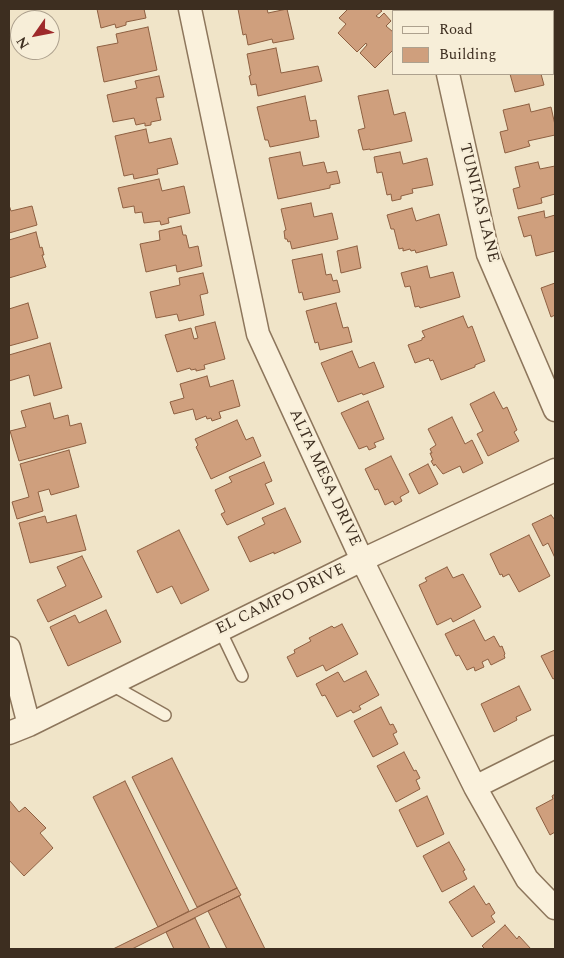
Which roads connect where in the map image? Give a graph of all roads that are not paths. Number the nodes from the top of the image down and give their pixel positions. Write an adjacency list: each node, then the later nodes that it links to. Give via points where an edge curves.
1 (190, 9): 5 (street, ALTA MESA DRIVE, via 258,334)
2 (448, 75): 3 (street, TUNITAS LANE, via 488,254)
3 (555, 410)
4 (555, 470): 5 (street, EL CAMPO DRIVE)
5 (362, 560): 6 (street, EL CAMPO DRIVE); 13 (street, ALTA MESA DRIVE)
6 (220, 630): 8 (lane); 9 (street, EL CAMPO DRIVE)
7 (9, 648): 11 (street)
8 (242, 676)
9 (110, 684): 10 (lane); 11 (street, EL CAMPO DRIVE)
10 (165, 715)
11 (19, 729)
12 (555, 747): 13 (street)
13 (475, 787): 14 (street, ALTA MESA DRIVE, via 527,879)
14 (555, 908)

